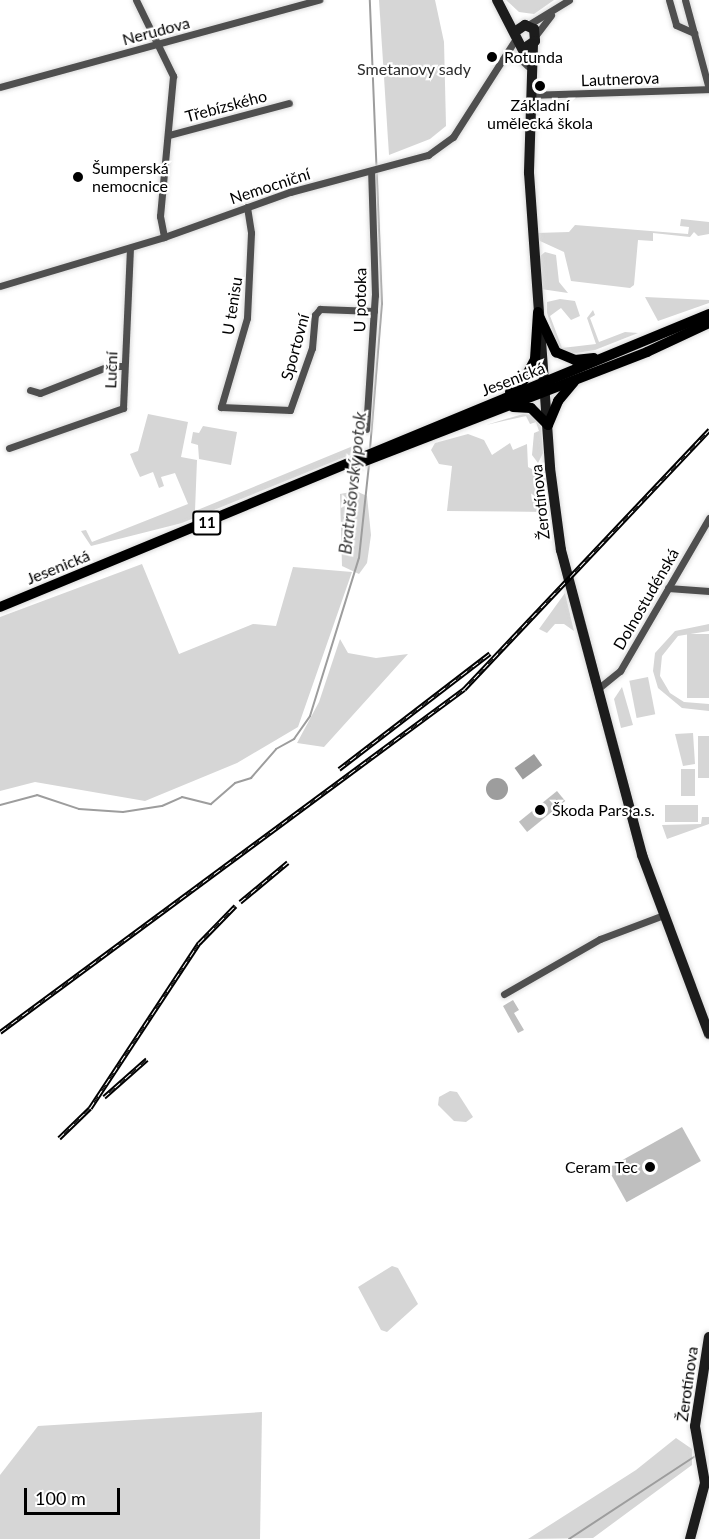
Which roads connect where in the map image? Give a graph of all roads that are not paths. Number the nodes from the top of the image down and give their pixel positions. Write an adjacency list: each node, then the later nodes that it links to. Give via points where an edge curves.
1 (136, 0): 10 (street)
2 (319, 0): 10 (street, Nerudova)
3 (569, 0): 7 (street)
4 (669, 0): 8 (street, via 676,25)
5 (685, 0): 8 (street)
6 (498, 2): 9 (street, Žerotínova)
7 (552, 13): 9 (street, Nemocniční); 9 (street)
8 (694, 33): 12 (street)
9 (525, 37): 11 (street, Nemocniční); 13 (street, Žerotínova)
10 (160, 44): 14 (street, Nerudova); 18 (street, via 173,76)
11 (507, 57): 13 (street, via 519,58); 19 (street, Nemocniční, via 442,147)
12 (706, 64): 15 (street)
13 (531, 71): 16 (street, Žerotínova)
14 (0, 87)
15 (709, 89): 16 (street, Lautnerova)
16 (531, 95): 25 (street, Žerotínova, via 529,173)
17 (289, 103): 18 (street, Třebízského)
18 (169, 135): 21 (street, via 160,216)
19 (376, 170): 20 (street, Nemocniční); 24 (street, U potoka)
20 (247, 207): 21 (street, Nemocniční); 34 (street, U tenisu, via 251,233 247,318)
21 (164, 237): 22 (street, Nemocniční)
22 (130, 248): 23 (street, Nemocniční); 29 (street, Luční)
23 (0, 286)
24 (374, 311): 34 (street, Sportovní, via 320,309 315,315 312,348 290,410); 36 (street, U potoka)
25 (538, 312): 28 (main road, via 548,341 561,355 575,360); 31 (street, Žerotínova); 33 (main road, via 531,368)
26 (709, 314): 28 (main road, Jesenická / 11)
27 (707, 325): 30 (main road, Jesenická / 11)
28 (607, 356): 31 (main road, Jesenická / 11)
29 (124, 366): 32 (street, via 109,366 40,393); 37 (street, Luční, via 121,412)
30 (579, 378): 31 (main road, Jesenická / 11); 35 (main road, via 558,401)
31 (545, 386): 33 (main road, Jesenická / 11); 35 (street, Žerotínova)
32 (30, 390)
33 (500, 404): 35 (main road, via 531,408); 41 (main road, Jesenická / 11)
34 (220, 407)
35 (548, 425): 42 (street, Žerotínova, via 561,550)
36 (366, 429)
37 (9, 448)
38 (709, 518): 39 (street, Dolnostudénská)
39 (668, 588): 40 (street); 42 (street, Dolnostudénská, via 620,671)
40 (709, 591)
41 (0, 607)
42 (600, 687): 43 (street, Žerotínova, via 642,855)
43 (664, 915): 44 (street, via 600,939); 45 (street, Žerotínova)
44 (504, 994)
45 (709, 1034)
46 (709, 1337): 47 (street, Žerotínova, via 695,1426 705,1484)
47 (690, 1539)

